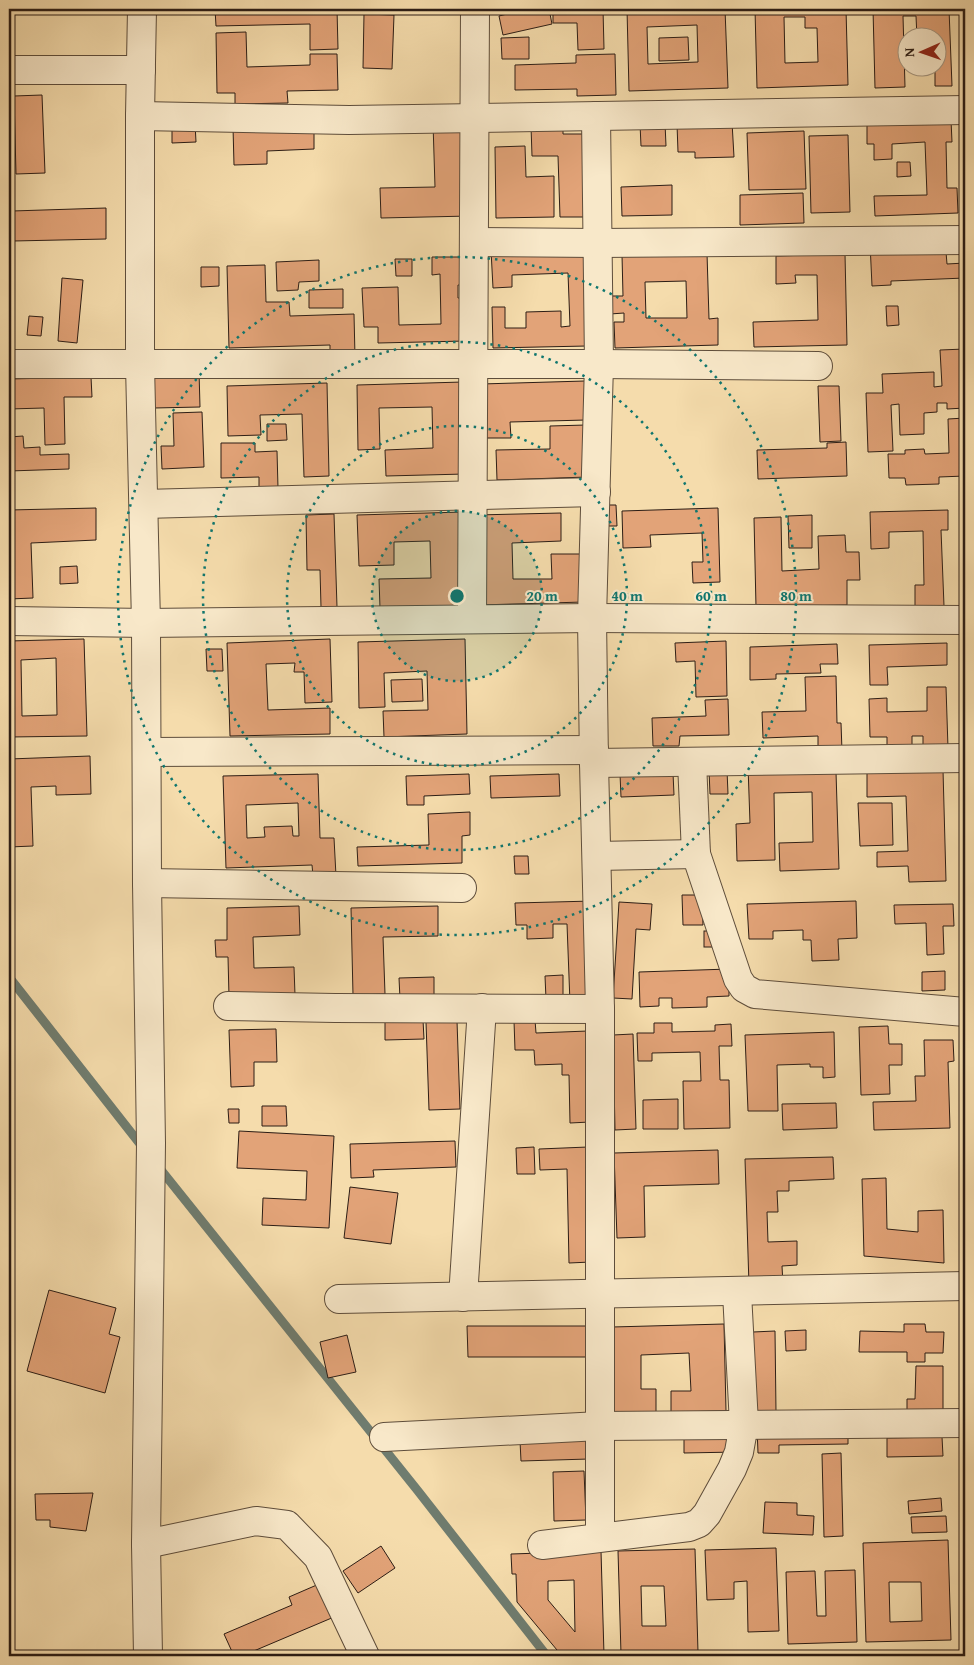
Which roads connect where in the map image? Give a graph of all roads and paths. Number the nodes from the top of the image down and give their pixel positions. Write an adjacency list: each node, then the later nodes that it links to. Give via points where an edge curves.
1 (142, 9): 4 (street)
2 (475, 9): 8 (street)
3 (9, 70): 4 (street)
4 (141, 70): 6 (street)
5 (965, 110): 7 (street)
6 (140, 116): 8 (street, via 349,120); 15 (street)
7 (596, 116): 8 (street); 11 (street)
8 (475, 118): 10 (street)
9 (965, 240): 11 (street)
10 (474, 242): 11 (street); 13 (street)
11 (598, 243): 14 (street)
12 (9, 364): 15 (street)
13 (473, 364): 14 (street); 15 (street); 18 (street)
14 (599, 364): 16 (street); 17 (street)
15 (140, 365): 19 (street)
16 (818, 366)
17 (596, 492): 18 (street); 20 (street)
18 (472, 495): 19 (street); 21 (street)
19 (144, 504): 24 (street)
20 (592, 618): 21 (street); 22 (street); 26 (street)
21 (472, 619): 24 (street)
22 (965, 620)
23 (9, 621): 24 (street)
24 (146, 623): 25 (street)
25 (148, 752): 26 (street); 31 (street)
26 (594, 757): 28 (street); 30 (street)
27 (965, 758): 28 (street)
28 (692, 762): 29 (street)
29 (696, 854): 30 (street); 36 (street, via 738,979 744,988 755,994)
30 (596, 856): 35 (street)
31 (147, 882): 32 (street); 47 (street, via 151,1143)
32 (462, 888)
33 (228, 1006): 34 (street)
34 (482, 1008): 35 (street); 40 (street)
35 (600, 1009): 38 (street)
36 (965, 1012)
37 (965, 1286): 39 (street)
38 (600, 1293): 39 (street); 40 (street); 44 (street)
39 (737, 1293): 43 (street)
40 (463, 1296): 41 (street)
41 (339, 1300)
42 (965, 1423): 43 (street)
43 (744, 1424): 44 (street); 46 (street, via 732,1469 699,1523 689,1527)
44 (600, 1426): 45 (street); 46 (street)
45 (384, 1437)
46 (600, 1537): 48 (street)
47 (146, 1544): 49 (street); 50 (street, via 256,1520 287,1524 318,1557)
48 (542, 1544)
49 (148, 1656)
50 (364, 1656)

